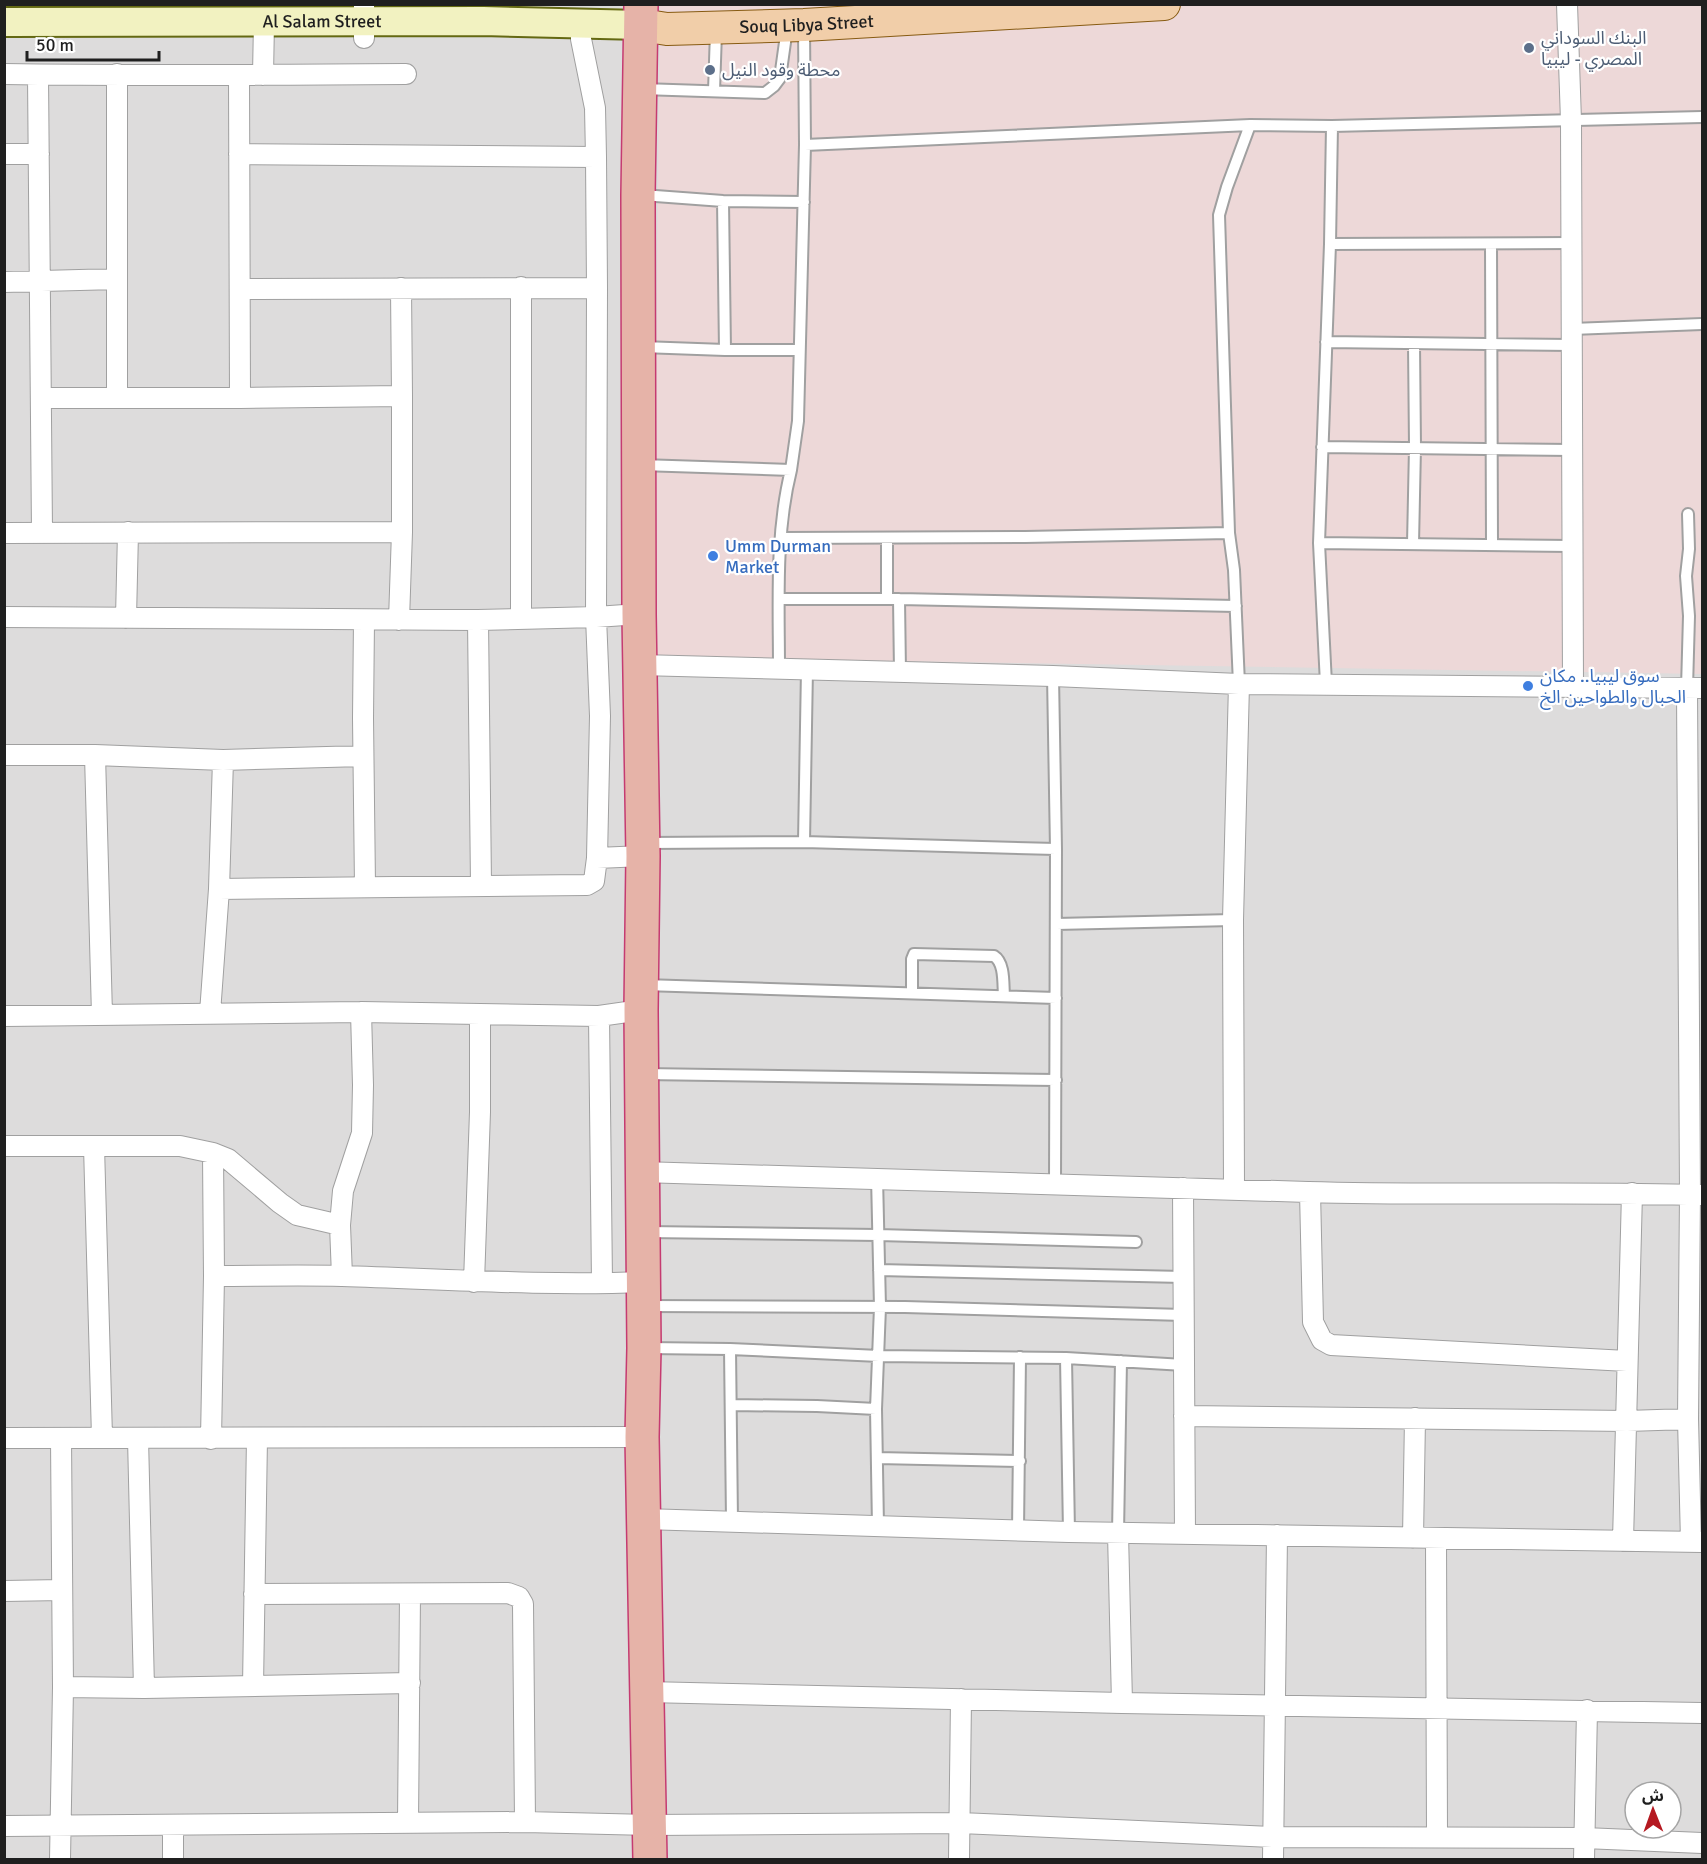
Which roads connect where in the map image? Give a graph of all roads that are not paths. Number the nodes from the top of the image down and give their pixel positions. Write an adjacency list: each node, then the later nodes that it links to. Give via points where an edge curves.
1 (1164, 4): 7 (main road, Souq Libya Street)
2 (1567, 4): 21 (street)
3 (364, 21): 4 (main road, Al Salam Street); 9 (main road, Al Salam Street)
4 (483, 21): 10 (main road, Al Salam Street)
5 (4, 22): 9 (main road, Al Salam Street)
6 (647, 24): 8 (main road, Souq Libya Street); 10 (main road, Al Salam Street); 18 (highway)
7 (796, 25): 8 (main road, Souq Libya Street); 19 (lane, via 774,86 765,93); 24 (lane)
8 (716, 28): 19 (lane)
9 (264, 30): 11 (main road, Al Salam Street); 16 (street)
10 (581, 31): 28 (street, via 595,108)
11 (4, 40)
12 (4, 74): 17 (street)
13 (117, 74): 15 (street); 17 (street); 35 (street)
14 (406, 74): 16 (street)
15 (239, 75): 16 (street); 27 (street)
16 (263, 75)
17 (38, 76): 26 (street)
18 (639, 89): 19 (lane); 29 (highway)
19 (714, 91)
20 (1702, 117): 21 (lane)
21 (1571, 121): 23 (lane); 32 (street)
22 (1250, 125): 23 (lane); 24 (lane); 65 (lane, via 1220,215)
23 (1332, 126): 33 (lane)
24 (805, 145): 31 (lane)
25 (4, 154): 26 (street)
26 (39, 154): 36 (street)
27 (239, 154): 28 (street); 41 (street)
28 (596, 157): 40 (street)
29 (638, 195): 30 (lane); 47 (highway)
30 (723, 201): 31 (lane); 48 (lane)
31 (804, 202): 49 (lane)
32 (1571, 243): 34 (lane); 43 (street)
33 (1330, 244): 34 (lane); 44 (lane)
34 (1491, 244): 46 (lane)
35 (117, 279): 36 (street); 52 (street)
36 (40, 281): 37 (street); 51 (street)
37 (4, 282)
38 (521, 287): 39 (street); 40 (street); 80 (street)
39 (401, 288): 41 (street); 50 (street)
40 (597, 288): 78 (street)
41 (240, 289): 53 (street)
42 (1702, 324): 43 (lane)
43 (1572, 337): 46 (lane); 57 (street)
44 (1326, 342): 45 (lane); 54 (lane)
45 (1414, 344): 46 (lane); 55 (lane)
46 (1491, 344): 56 (lane)
47 (638, 347): 48 (lane); 58 (highway)
48 (725, 350): 49 (lane)
49 (799, 350): 59 (lane, via 798,421)
50 (402, 396): 53 (street); 63 (street)
51 (41, 398): 52 (street); 61 (street)
52 (117, 398): 53 (street)
53 (240, 398)
54 (1322, 447): 55 (lane); 68 (lane)
55 (1416, 447): 56 (lane); 69 (lane)
56 (1492, 449): 57 (lane); 70 (lane)
57 (1572, 450): 71 (street)
58 (638, 465): 59 (lane); 76 (highway)
59 (791, 470): 66 (lane)
60 (1688, 514): 92 (lane, via 1686,576)
61 (42, 532): 62 (street); 64 (street)
62 (128, 532): 63 (street); 79 (street)
63 (402, 532): 82 (street)
64 (4, 533)
65 (1229, 533): 67 (lane); 75 (lane)
66 (781, 538): 67 (lane); 73 (lane)
67 (887, 538): 72 (lane)
68 (1319, 543): 69 (lane); 90 (lane)
69 (1413, 544): 70 (lane)
70 (1492, 544): 71 (lane)
71 (1571, 546): 91 (street)
72 (887, 598): 73 (lane); 74 (lane)
73 (779, 599): 85 (lane)
74 (899, 599): 75 (lane); 87 (lane)
75 (1236, 606): 89 (lane)
76 (639, 614): 78 (street); 84 (highway)
77 (4, 617): 79 (street)
78 (596, 617): 80 (street); 102 (street, via 600,716)
79 (126, 618): 81 (street)
80 (521, 619): 83 (street)
81 (364, 620): 82 (street); 95 (street)
82 (399, 620): 83 (street)
83 (478, 620): 103 (street)
84 (640, 665): 85 (street); 100 (highway)
85 (779, 669): 86 (street)
86 (807, 669): 87 (street); 98 (lane)
87 (900, 672): 88 (street)
88 (1053, 676): 89 (street); 99 (lane)
89 (1239, 684): 90 (street); 106 (street)
90 (1326, 684): 91 (street)
91 (1573, 687): 92 (street)
92 (1695, 688): 97 (street)
93 (95, 755): 94 (street); 96 (street); 116 (street)
94 (4, 756)
95 (363, 756): 96 (street); 104 (street)
96 (223, 760): 105 (street)
97 (1695, 760): 101 (street)
98 (804, 842): 99 (lane); 100 (lane)
99 (1056, 849): 107 (lane)
100 (643, 850): 102 (street); 111 (highway)
101 (1695, 852): 108 (street)
102 (597, 858): 103 (street, via 595,879 587,885)
103 (481, 885): 104 (street)
104 (365, 886): 105 (street)
105 (219, 889): 115 (street)
106 (1233, 920): 107 (lane); 131 (street)
107 (1056, 924): 112 (lane)
108 (1696, 954): 113 (street)
109 (912, 993): 110 (lane); 110 (lane, via 914,954 994,956 1001,964); 111 (lane)
110 (1004, 996): 112 (lane)
111 (641, 998): 119 (street); 121 (highway)
112 (1056, 998): 122 (lane)
113 (1696, 1003): 120 (street)
114 (361, 1012): 115 (street); 118 (street); 135 (street, via 362,1133 343,1191)
115 (210, 1013): 116 (street)
116 (102, 1015): 117 (street)
117 (4, 1016)
118 (480, 1016): 119 (street); 143 (street)
119 (599, 1016): 144 (street)
120 (1695, 1060): 125 (street)
121 (641, 1074): 122 (lane); 127 (highway)
122 (1056, 1080): 129 (lane)
123 (4, 1146): 124 (street)
124 (94, 1146): 126 (street, via 180,1146); 163 (street)
125 (1696, 1148): 134 (street)
126 (213, 1153): 135 (street, via 228,1159 289,1210 305,1218); 140 (street)
127 (641, 1172): 128 (street); 136 (highway)
128 (877, 1177): 129 (street); 137 (lane)
129 (1055, 1183): 130 (street)
130 (1184, 1188): 131 (street); 142 (street)
131 (1234, 1189): 132 (street)
132 (1310, 1192): 133 (street); 155 (street, via 1313,1322 1322,1340 1331,1345)
133 (1632, 1193): 134 (street); 155 (street)
134 (1696, 1195): 146 (street)
135 (340, 1225): 141 (street)
136 (642, 1232): 137 (lane); 145 (highway)
137 (878, 1235): 138 (lane); 139 (lane)
138 (1136, 1242)
139 (879, 1270): 142 (lane); 147 (lane)
140 (214, 1276): 141 (street); 169 (street)
141 (342, 1276): 143 (street)
142 (1183, 1277): 148 (street)
143 (474, 1282): 144 (street)
144 (602, 1283): 145 (street)
145 (643, 1294): 147 (lane); 149 (highway)
146 (1696, 1298): 162 (street)
147 (880, 1307): 148 (lane); 151 (lane)
148 (1183, 1315): 156 (street)
149 (644, 1348): 150 (lane); 164 (highway)
150 (730, 1349): 151 (lane); 157 (lane)
151 (879, 1356): 152 (lane); 158 (lane)
152 (1020, 1357): 153 (lane); 171 (lane)
153 (1066, 1358): 154 (lane); 176 (lane)
154 (1121, 1361): 156 (lane); 177 (lane)
155 (1627, 1361): 161 (street)
156 (1184, 1365): 159 (street)
157 (731, 1405): 158 (lane); 173 (lane)
158 (876, 1409): 170 (lane)
159 (1184, 1416): 160 (street); 178 (street)
160 (1415, 1418): 161 (street); 180 (street)
161 (1627, 1421): 162 (street); 182 (street)
162 (1693, 1431): 183 (street)
163 (102, 1437): 166 (street); 167 (street)
164 (642, 1437): 168 (street); 172 (highway)
165 (4, 1438): 166 (street)
166 (61, 1438): 184 (street)
167 (138, 1438): 169 (street); 191 (street)
168 (257, 1438): 169 (street); 186 (street)
169 (211, 1439)
170 (877, 1458): 171 (lane); 174 (lane)
171 (1020, 1461): 175 (lane)
172 (644, 1519): 173 (street); 192 (highway)
173 (732, 1521): 174 (street)
174 (878, 1526): 175 (street)
175 (1018, 1531): 176 (street)
176 (1069, 1532): 177 (street)
177 (1118, 1533): 178 (street); 194 (street)
178 (1185, 1534): 179 (street)
179 (1277, 1535): 180 (street); 195 (street)
180 (1413, 1538): 181 (street)
181 (1436, 1538): 182 (street); 196 (street)
182 (1623, 1541): 183 (street)
183 (1697, 1542)
184 (62, 1590): 185 (street); 190 (street)
185 (4, 1592)
186 (254, 1594): 187 (street); 189 (street)
187 (410, 1594): 188 (street); 199 (street, via 508,1593 524,1604)
188 (410, 1683): 189 (street); 200 (street)
189 (253, 1686): 191 (street)
190 (63, 1687): 191 (street); 204 (street)
191 (144, 1688)
192 (647, 1692): 193 (street); 202 (highway)
193 (961, 1699): 194 (street); 201 (street)
194 (1122, 1703): 195 (street)
195 (1276, 1706): 196 (street); 207 (street)
196 (1436, 1708): 197 (street); 206 (street)
197 (1587, 1710): 198 (street); 208 (street)
198 (1702, 1713)
199 (525, 1822): 200 (street); 202 (street)
200 (408, 1823): 205 (street)
201 (960, 1823): 202 (street); 207 (street); 213 (street)
202 (650, 1825): 212 (highway)
203 (4, 1826): 204 (street)
204 (60, 1826): 205 (street); 210 (street)
205 (173, 1826): 211 (street)
206 (1437, 1836): 207 (street); 208 (street)
207 (1273, 1837): 214 (street)
208 (1584, 1838): 209 (street); 215 (street)
209 (1702, 1843)
210 (60, 1860)
211 (173, 1860)
212 (650, 1860)
213 (959, 1860)
214 (1273, 1860)
215 (1584, 1860)

